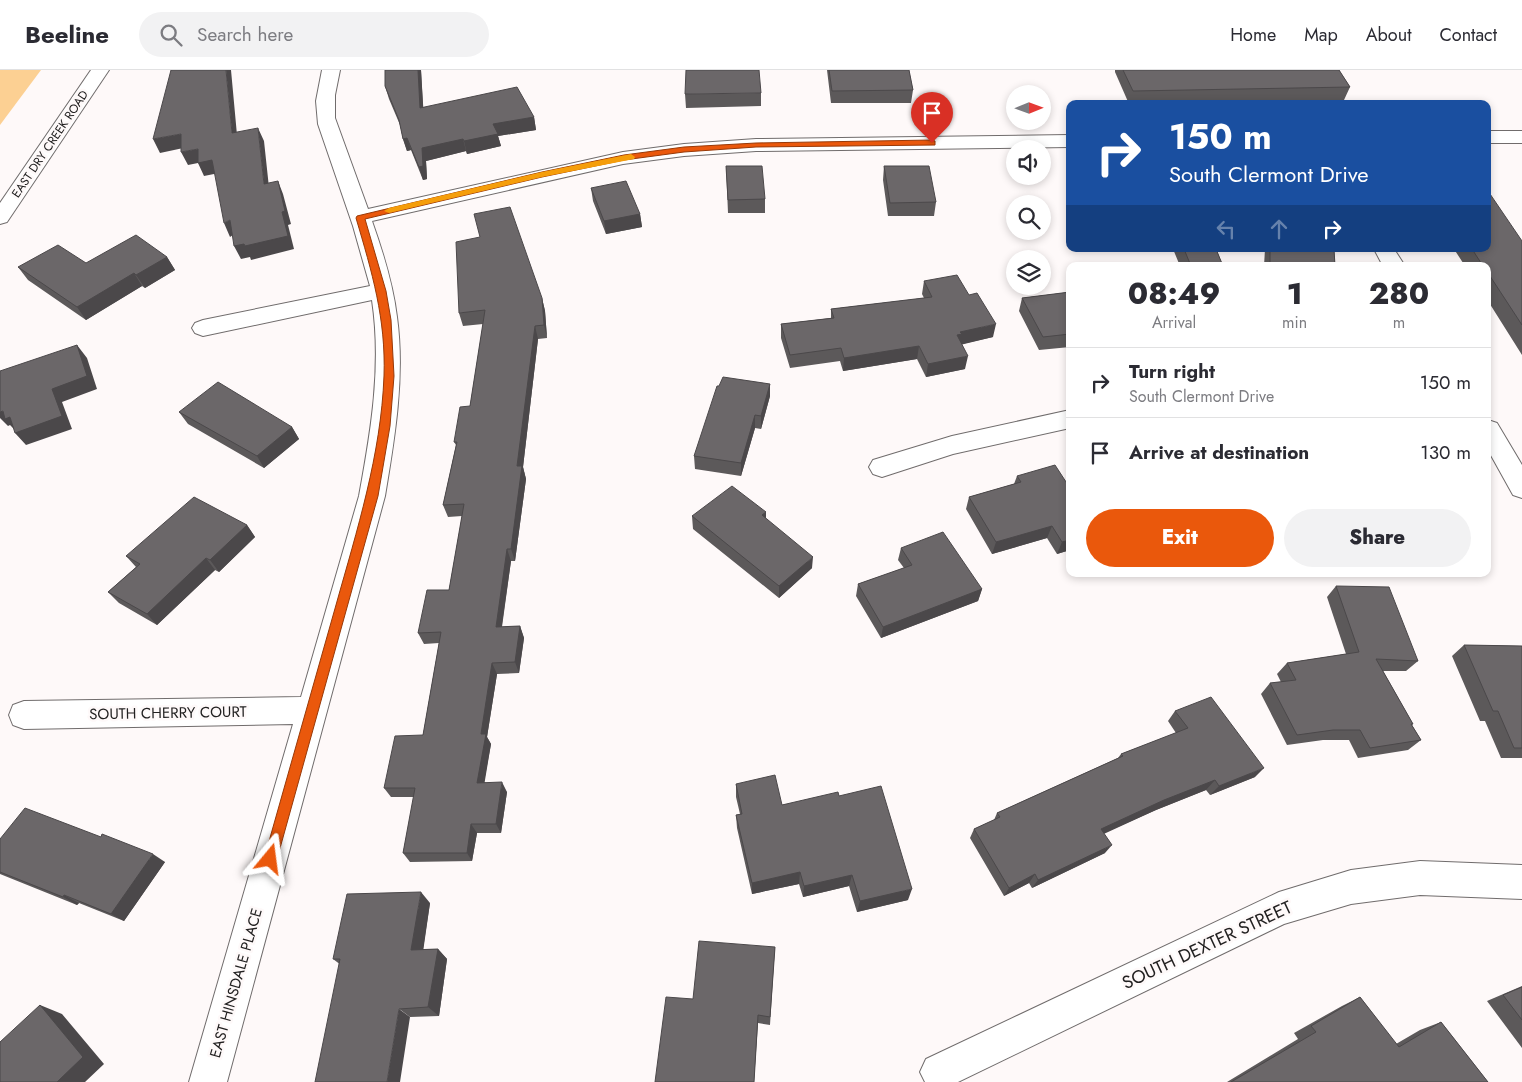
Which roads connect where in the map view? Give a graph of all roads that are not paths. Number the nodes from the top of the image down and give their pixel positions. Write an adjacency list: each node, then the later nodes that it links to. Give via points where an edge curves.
1 (100, 70): 6 (street, EAST DRY CREEK ROAD)
2 (331, 70): 7 (street, EAST HINSDALE PLACE, via 325,112 331,139)
3 (1491, 137): 4 (street)
4 (1522, 137)
5 (1066, 141): 7 (street, via 756,145 684,150 542,174)
6 (0, 218)
7 (360, 218): 8 (street, EAST HINSDALE PLACE)
8 (382, 291): 9 (street); 14 (street, EAST HINSDALE PLACE, via 389,376 385,426 372,496)
9 (203, 328)
10 (1066, 420): 12 (street, via 952,445)
11 (1491, 434): 13 (street)
12 (882, 467)
13 (1522, 488)
14 (312, 710): 15 (street, SOUTH CHERRY COURT); 18 (street, EAST HINSDALE PLACE)
15 (24, 715)
16 (1522, 882): 17 (street, SOUTH DEXTER STREET, via 1420,878 1351,887 1279,909)
17 (939, 1072)
18 (208, 1082)

